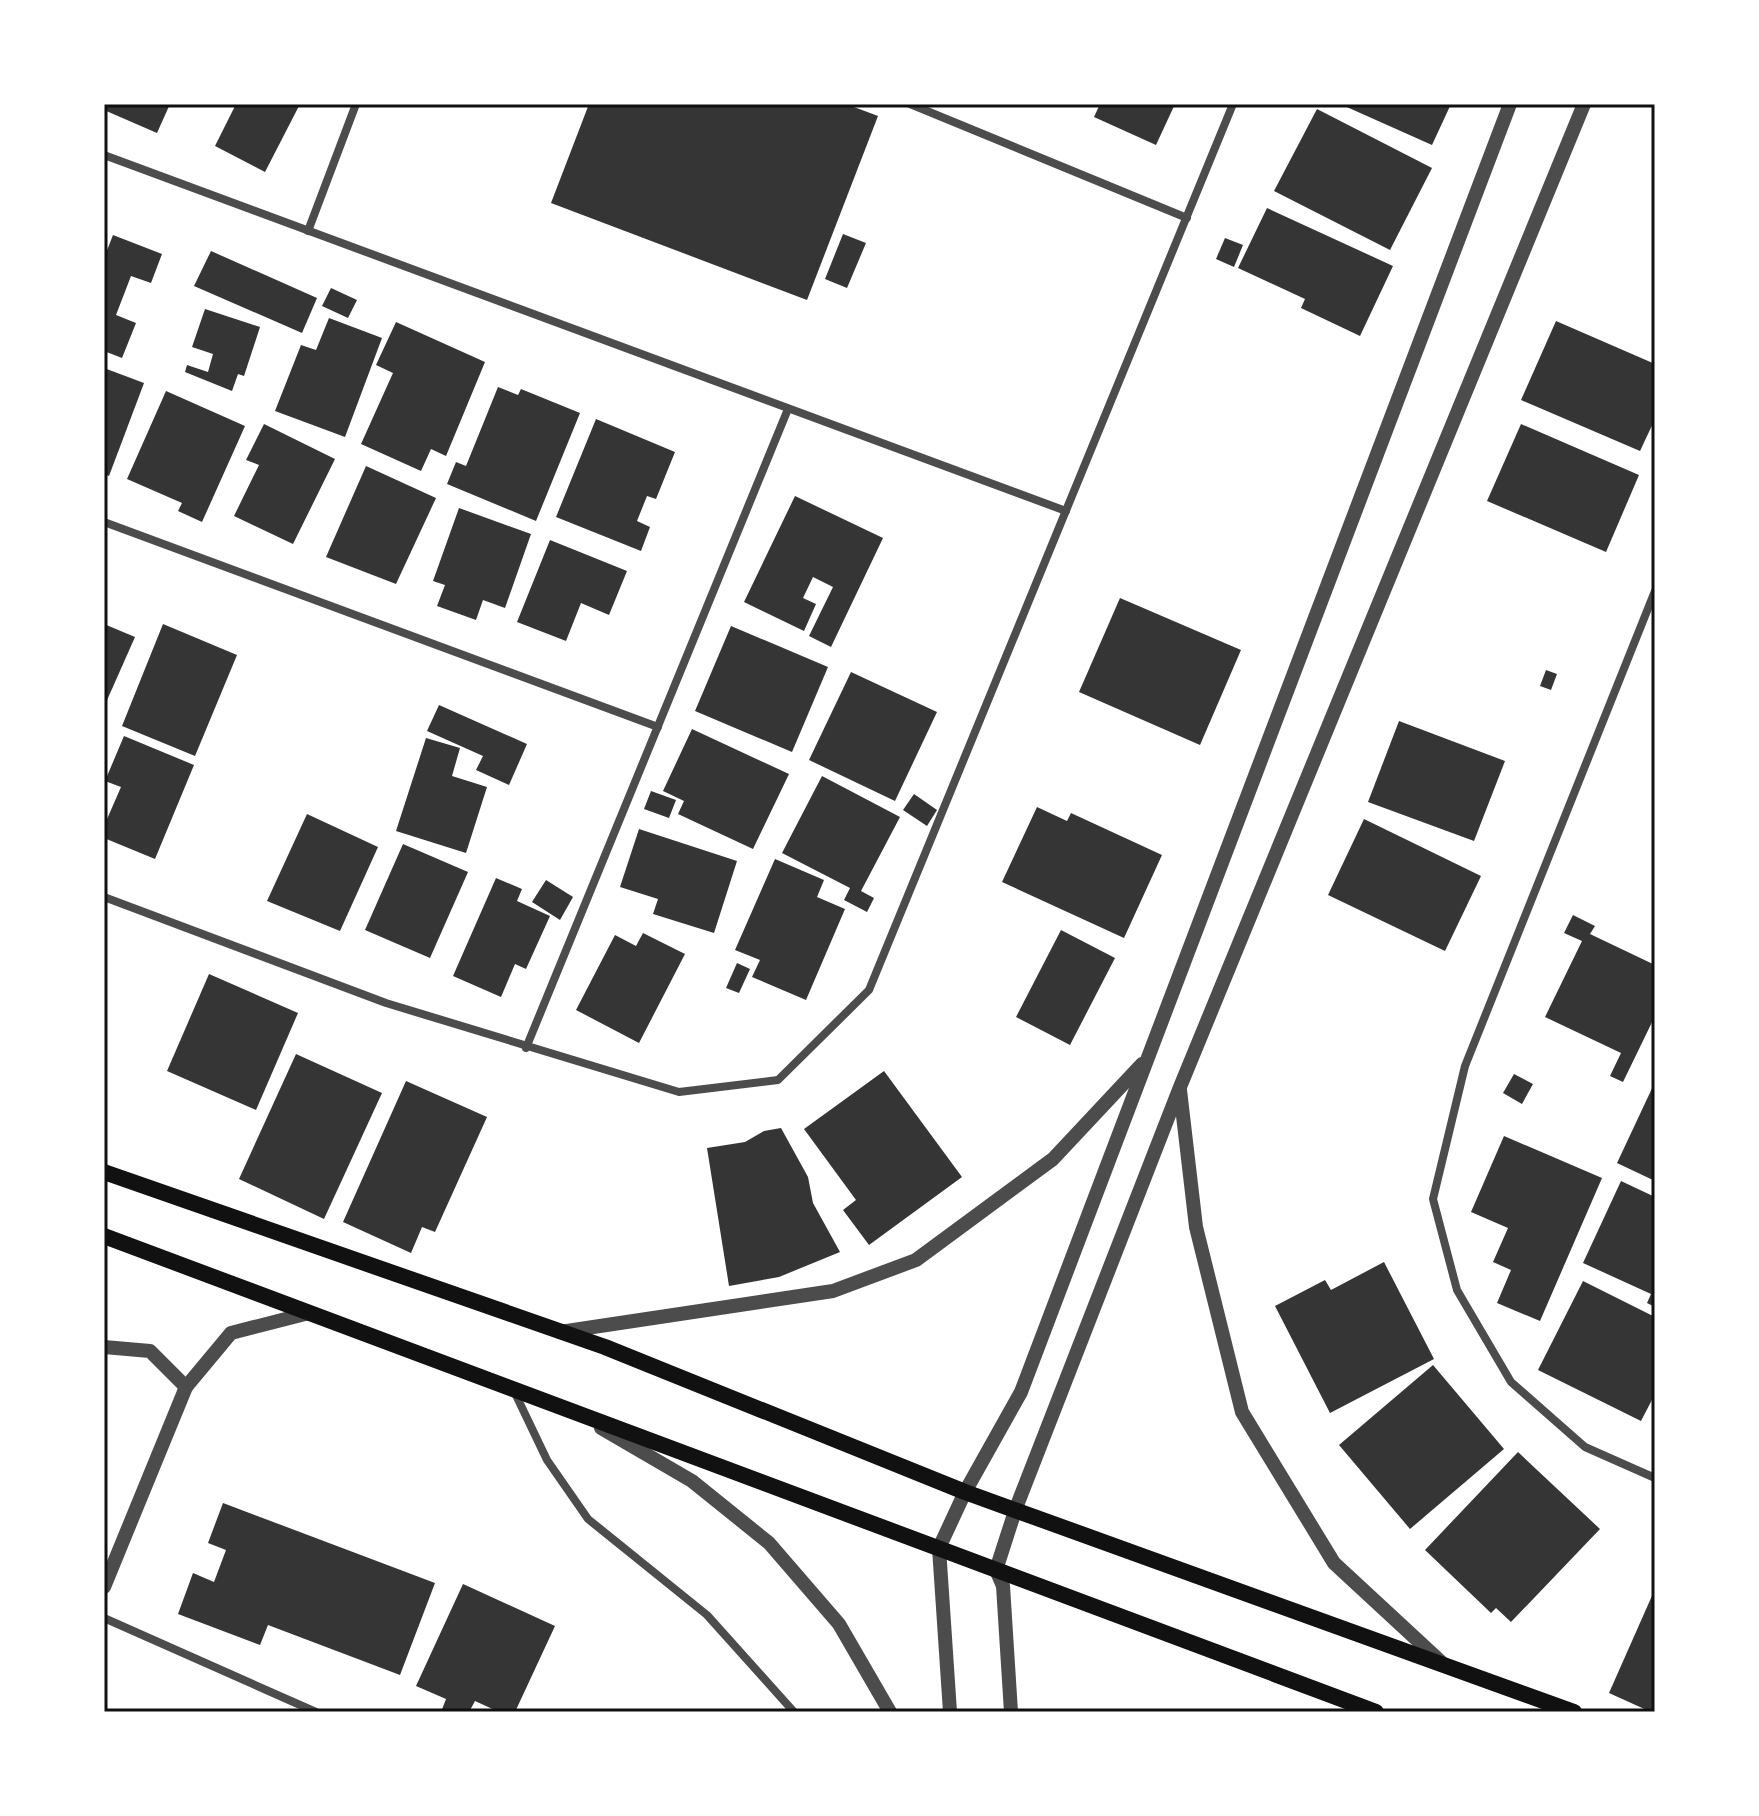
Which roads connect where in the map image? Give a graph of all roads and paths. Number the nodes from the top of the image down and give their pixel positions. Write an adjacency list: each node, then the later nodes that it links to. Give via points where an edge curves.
1 (356, 104): 8 (street)
2 (910, 104): 7 (street)
3 (1233, 104): 7 (street)
4 (1510, 104): 16 (street)
5 (1584, 104): 17 (street)
6 (104, 155): 8 (street)
7 (1187, 218): 10 (street)
8 (308, 231): 9 (street)
9 (788, 409): 10 (street); 13 (street)
10 (1066, 511): 15 (street, via 869,990 778,1080 679,1092)
11 (104, 522): 13 (street)
12 (1655, 591): 26 (street, via 1465,1066 1433,1199 1457,1290 1511,1382 1585,1447)
13 (658, 727): 15 (street)
14 (104, 897): 15 (street, via 386,1003)
15 (526, 1048)
16 (1148, 1058): 21 (street, via 1053,1159 916,1260 833,1291); 27 (street, via 1021,1392)
17 (1180, 1087): 28 (street); 33 (street, via 1196,1227 1242,1412 1334,1563)
18 (104, 1172): 21 (main road)
19 (104, 1236): 20 (main road)
20 (309, 1313): 23 (street, via 231,1333); 24 (main road)
21 (560, 1332): 27 (main road)
22 (104, 1347): 23 (street, via 150,1351)
23 (186, 1387): 31 (street)
24 (513, 1389): 25 (main road); 35 (street, via 547,1460 588,1519 707,1615)
25 (577, 1413): 29 (main road); 36 (street, via 692,1481 769,1543 839,1624)
26 (1655, 1478)
27 (965, 1492): 28 (main road); 29 (street)
28 (1016, 1508): 30 (street); 33 (main road)
29 (939, 1548): 30 (main road); 37 (street)
30 (996, 1570): 38 (street, via 1003,1586); 39 (main road)
31 (104, 1587)
32 (104, 1618): 34 (street)
33 (1445, 1665): 40 (main road)
34 (316, 1712)
35 (794, 1712)
36 (890, 1712)
37 (950, 1712)
38 (1011, 1712)
39 (1376, 1712)
40 (1574, 1712)

